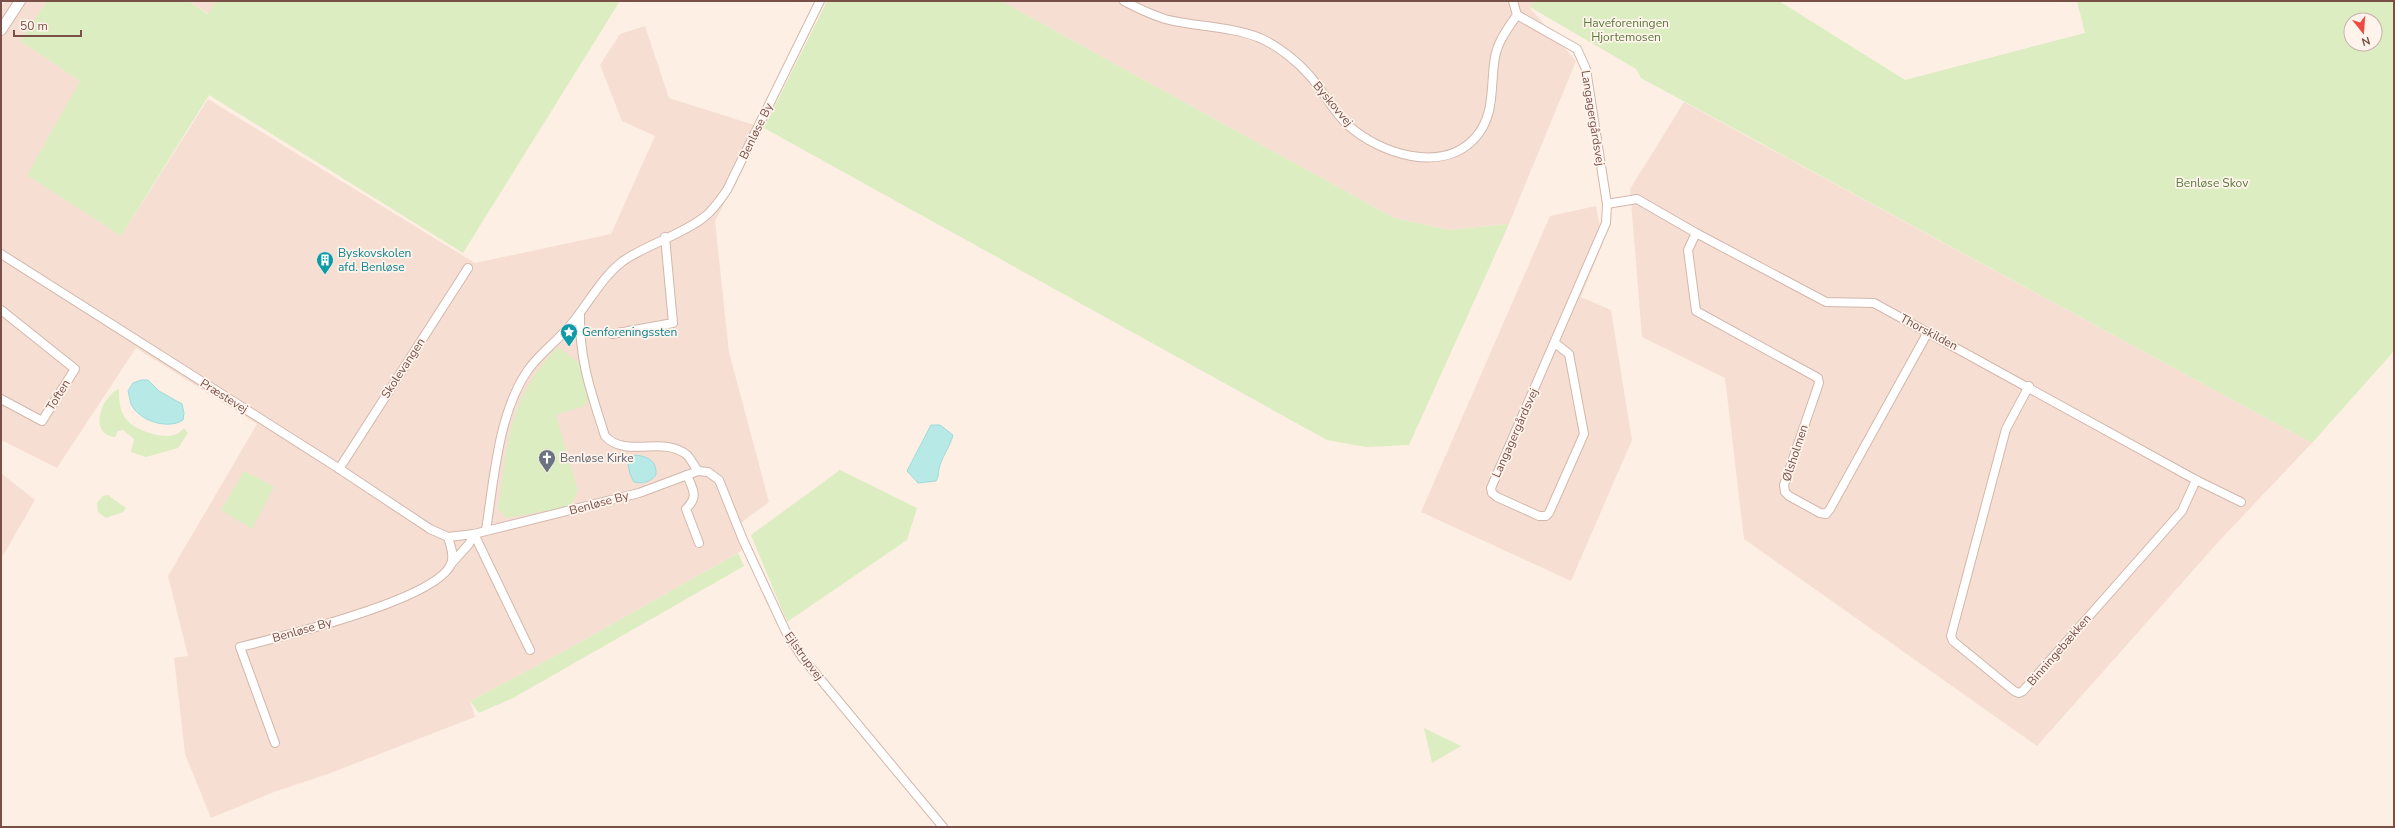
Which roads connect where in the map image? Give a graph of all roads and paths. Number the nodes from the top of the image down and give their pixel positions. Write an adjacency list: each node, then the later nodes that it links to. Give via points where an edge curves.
1 (20, 1): 6 (street)
2 (820, 1): 9 (street, Benløse By, via 727,190 703,218)
3 (1124, 1): 5 (street, Byskovvej, via 1166,19 1232,30 1260,39 1287,55 1310,76 1349,126 1369,140 1391,150 1428,157 1448,155 1465,147 1485,124 1490,108 1495,57 1501,38)
4 (1513, 1): 5 (street)
5 (1517, 15): 7 (street, Langagergårdsvej, via 1577,49 1586,69)
6 (1, 30)
7 (1607, 204): 8 (street, Thorskilden, via 1637,199); 18 (street, Langagergårdsvej, via 1606,223)
8 (1696, 233): 14 (street, Thorskilden, via 1826,302 1874,303); 14 (street, Ølsholmen, via 1688,250 1696,310 1818,378 1784,485 1789,496 1820,513 1826,514 1830,509)
9 (665, 238): 12 (street, Benløse By, via 638,251 621,263); 16 (street, via 673,323)
10 (1, 254): 21 (street, Præstevej)
11 (468, 268): 21 (street, Skolevangen)
12 (580, 313): 15 (street, Benløse By); 17 (street)
13 (2, 314): 20 (street, Toften, via 75,369 42,421)
14 (1928, 332): 19 (street, Thorskilden)
15 (565, 333): 17 (street); 26 (street, Benløse By, via 539,355 526,372 511,404 503,427)
16 (612, 334)
17 (580, 338): 22 (street, via 583,366 605,436 612,443 623,446 674,448 687,456)
18 (1555, 343): 18 (street, Langagergårdsvej, via 1491,488 1497,497 1539,516 1546,516 1549,513 1584,434 1569,354)
19 (2029, 386): 24 (street, Thorskilden); 24 (street, Binningebækken, via 2006,429 1951,636 1953,641 2014,691 2023,691 2182,511)
20 (1, 399)
21 (339, 468): 28 (street, Præstevej, via 430,529)
22 (698, 471): 23 (street, Benløse By); 33 (street, Ejlstrupvej, via 708,472 719,480 773,607 802,657)
23 (687, 475): 26 (street, Benløse By, via 614,500); 29 (street, via 695,495 686,510)
24 (2196, 480): 25 (street, Thorskilden)
25 (2241, 502)
26 (486, 530): 27 (street, Benløse By)
27 (474, 534): 28 (street, Benløse By); 30 (street, Benløse By, via 469,544); 31 (street)
28 (448, 537): 30 (street, via 452,553)
29 (699, 543)
30 (451, 564): 32 (street, Benløse By, via 427,586 394,602 240,647)
31 (530, 650)
32 (275, 743)
33 (943, 827)

